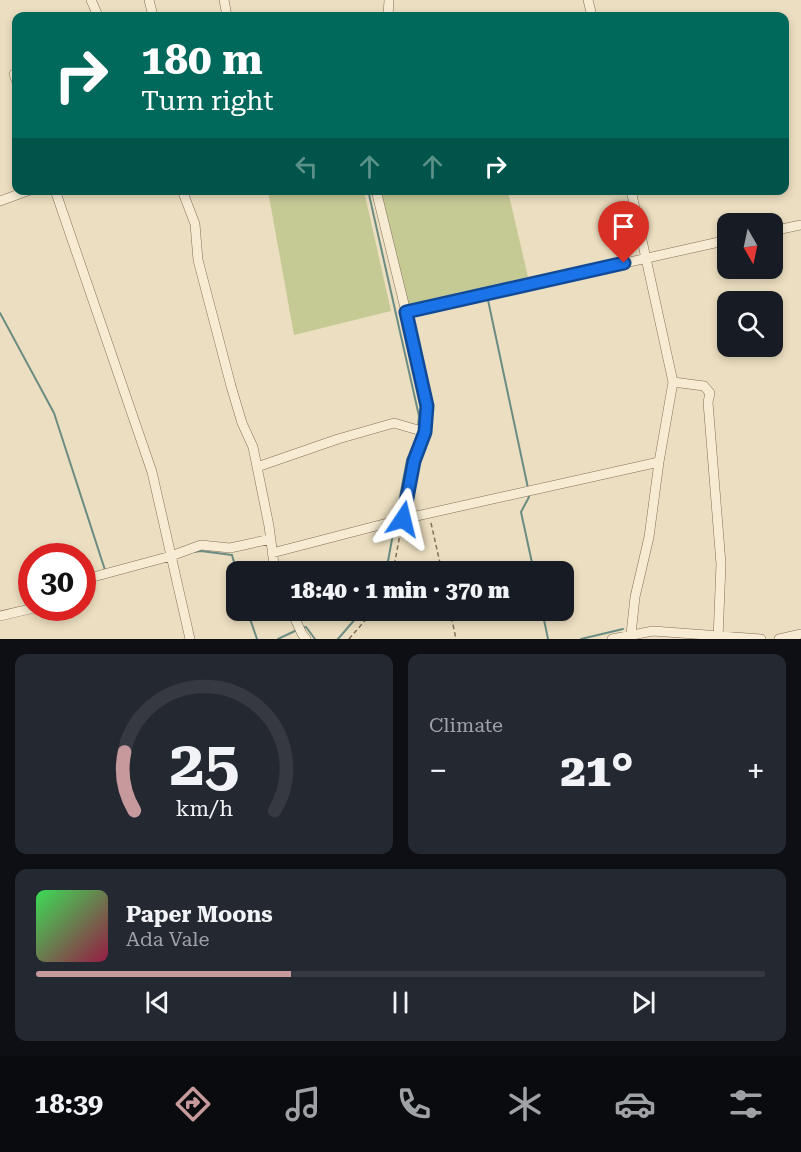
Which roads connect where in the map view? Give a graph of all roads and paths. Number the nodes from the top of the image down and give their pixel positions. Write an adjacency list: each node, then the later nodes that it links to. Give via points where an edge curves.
1 (16, 195): 6 (street)
2 (57, 195): 20 (street, via 152,472)
3 (184, 195): 15 (street, via 195,224 198,260 231,386)
4 (377, 195): 11 (street)
5 (633, 195): 10 (street)
6 (0, 201)
7 (801, 225): 8 (street)
8 (783, 229)
9 (717, 242): 10 (street)
10 (646, 258): 11 (street); 12 (street)
11 (406, 312): 13 (street, via 427,406)
12 (673, 382): 14 (street); 32 (street, via 704,386 710,393 721,564)
13 (425, 432): 15 (street, via 394,423); 17 (street, via 414,461)
14 (659, 462): 16 (street); 30 (street)
15 (257, 467): 18 (street)
16 (429, 514): 17 (street); 23 (path)
17 (403, 519): 19 (street); 22 (path)
18 (271, 539): 19 (street); 20 (street, via 230,548 201,545)
19 (272, 553): 21 (street)
20 (171, 556): 24 (street); 33 (street)
21 (273, 561)
22 (395, 561)
23 (440, 561)
24 (96, 576)
25 (18, 612): 26 (street)
26 (0, 616)
27 (296, 621): 34 (street)
28 (365, 621): 35 (path)
29 (452, 621): 36 (path)
30 (631, 634): 32 (street, via 653,631); 37 (street)
31 (801, 634): 39 (street)
32 (718, 637): 38 (street)
33 (190, 639)
34 (306, 639)
35 (349, 639)
36 (456, 639)
37 (612, 639)
38 (761, 639)
39 (779, 639)

